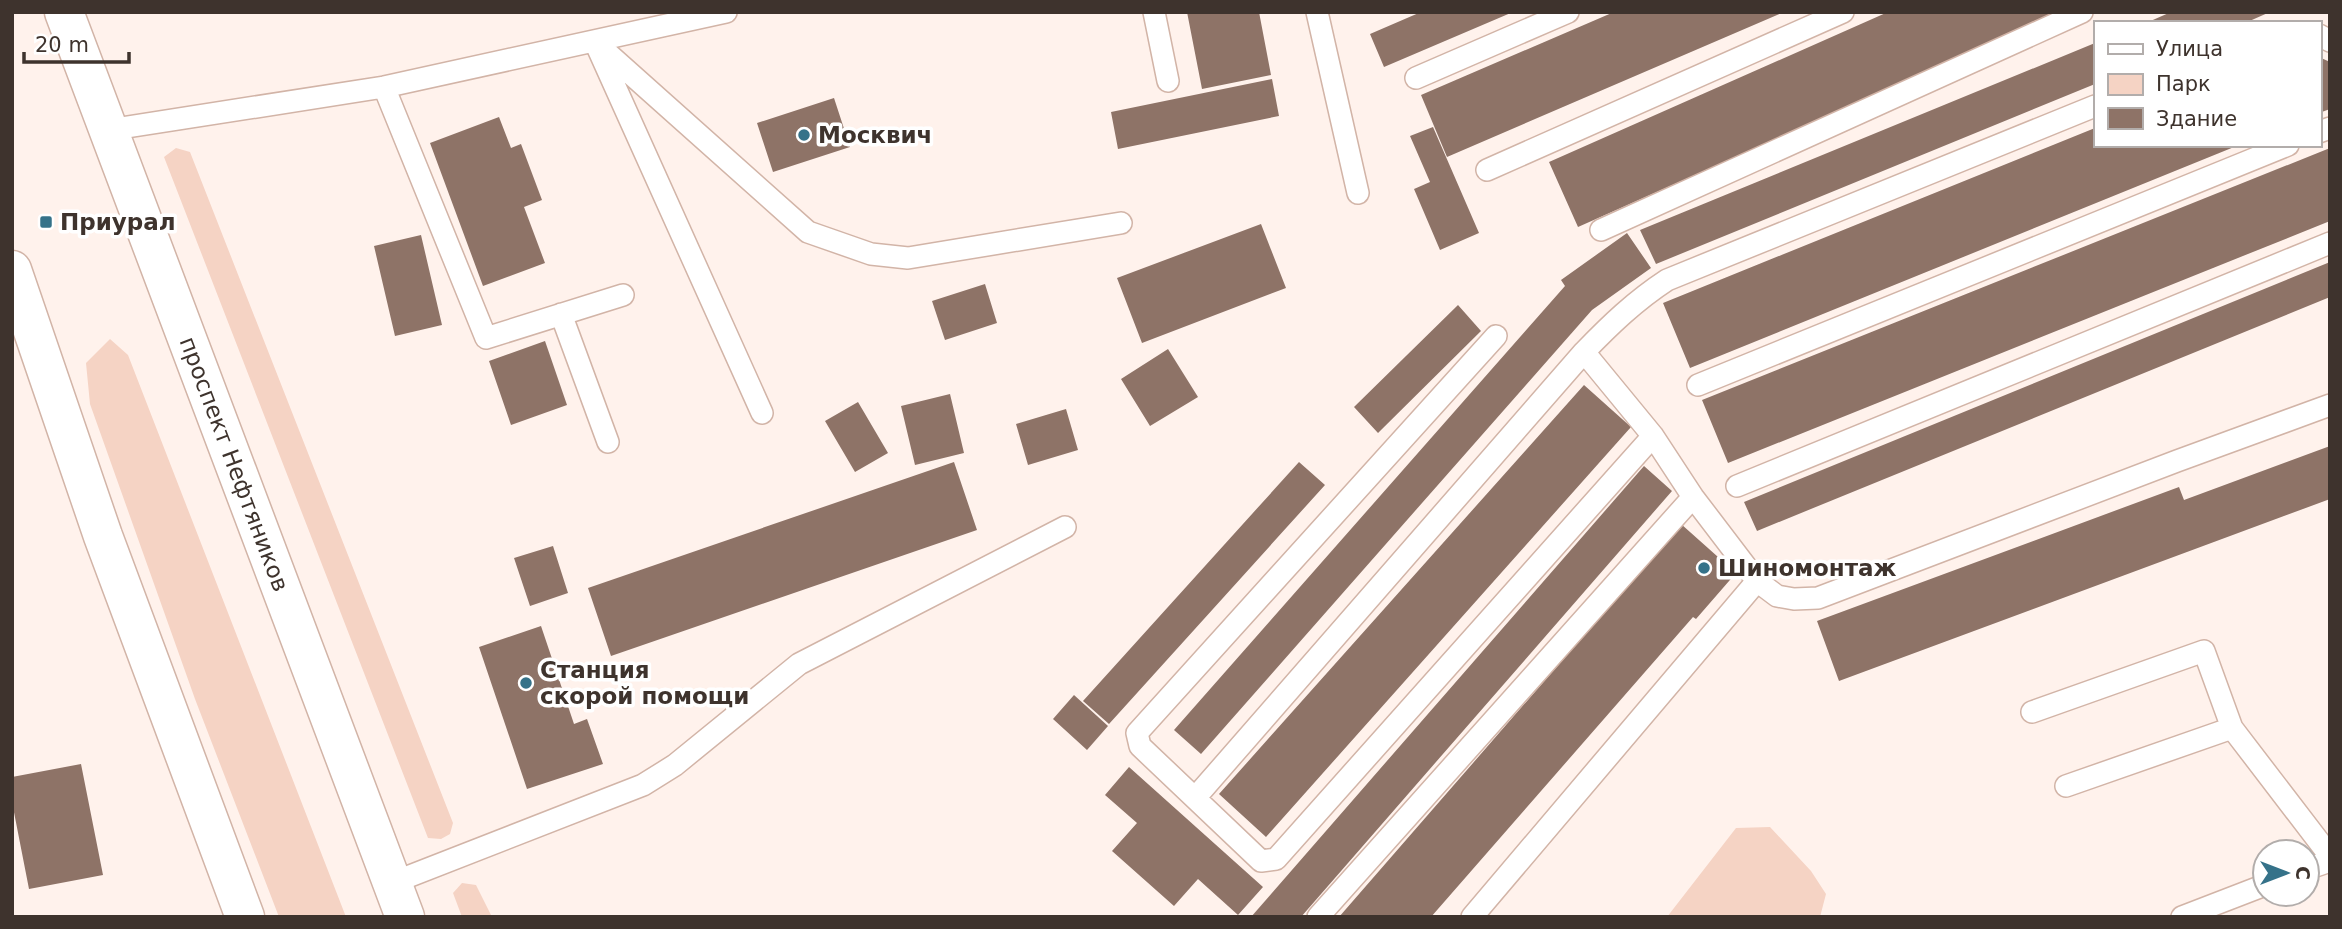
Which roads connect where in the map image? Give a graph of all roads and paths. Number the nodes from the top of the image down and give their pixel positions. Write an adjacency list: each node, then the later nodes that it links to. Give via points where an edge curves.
1 (64, 12): 13 (main road, проспект Нефтяников)
2 (726, 12): 8 (lane)
3 (1154, 12): 10 (lane)
4 (1317, 12): 16 (lane)
5 (1568, 12): 9 (lane)
6 (1843, 12): 15 (lane)
7 (2082, 12): 18 (lane)
8 (595, 42): 11 (lane); 17 (lane, via 808,232 859,250 908,258); 27 (lane)
9 (1416, 78)
10 (1168, 81)
11 (384, 87): 13 (lane); 22 (lane, via 486,338)
12 (2094, 106): 24 (lane, via 1667,280 1616,319)
13 (108, 130): 40 (main road, проспект Нефтяников)
14 (2283, 147): 25 (lane)
15 (1487, 170)
16 (1358, 193)
17 (1121, 223)
18 (1601, 230)
19 (2330, 243): 30 (lane)
20 (12, 270): 41 (main road, via 103,536)
21 (623, 295): 22 (lane)
22 (561, 314): 29 (lane)
23 (1496, 335): 37 (lane, via 1137,733 1139,746)
24 (1584, 352): 28 (lane); 37 (lane)
25 (1698, 385)
26 (2330, 405): 33 (lane, via 1818,598 1777,596)
27 (762, 412)
28 (1653, 436): 31 (lane); 37 (lane, via 1276,859 1261,861)
29 (608, 442)
30 (1737, 486)
31 (1693, 497): 33 (lane); 42 (lane)
32 (1065, 527): 40 (lane, via 799,664 675,765 643,785)
33 (1756, 581): 43 (lane)
34 (2032, 712): 35 (lane, via 2204,650)
35 (2232, 728): 36 (lane); 38 (lane)
36 (2066, 786)
37 (1195, 798)
38 (2330, 858)
39 (2251, 890): 44 (lane)
40 (399, 900)
41 (245, 917)
42 (1318, 917)
43 (1472, 917)
44 (2182, 917)

